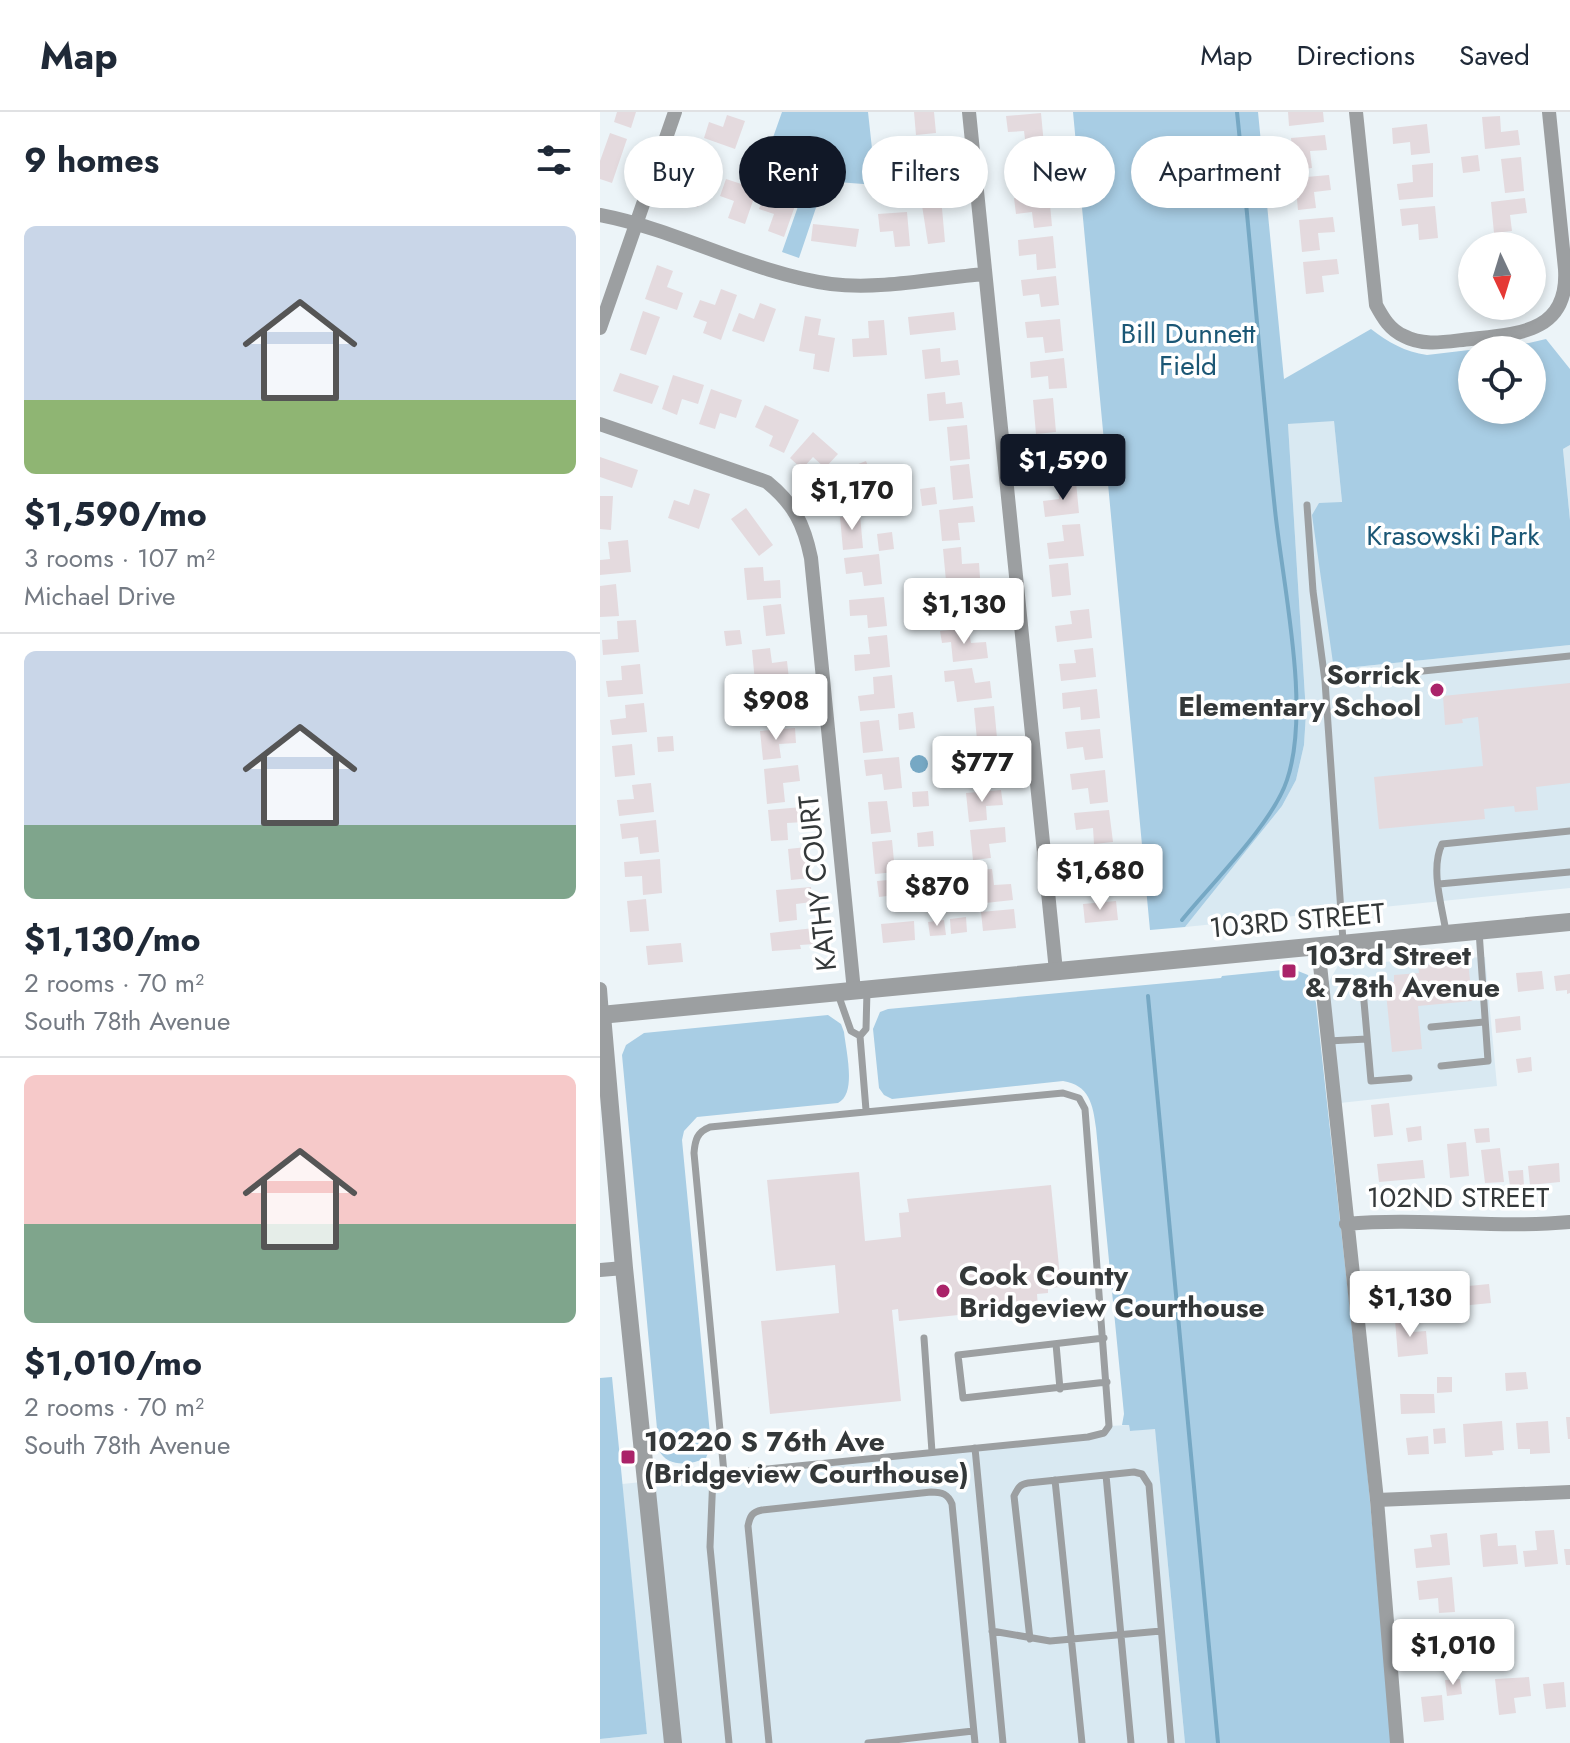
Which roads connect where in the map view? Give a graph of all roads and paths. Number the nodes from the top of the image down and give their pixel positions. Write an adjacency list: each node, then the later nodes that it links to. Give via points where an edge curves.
1 (675, 112): 6 (street)
2 (969, 112): 7 (street)
3 (1356, 112): 4 (street, via 1376,305 1392,329 1432,342 1538,327 1563,299)
4 (1549, 112)
5 (600, 215): 6 (street)
6 (637, 222): 7 (street, via 783,273 832,284); 8 (street)
7 (985, 274): 21 (street)
8 (600, 328)
9 (600, 424): 24 (street, KATHY COURT, via 767,482 784,496 806,531)
10 (1307, 505): 12 (lane)
11 (1570, 656): 12 (lane)
12 (1325, 681): 19 (lane)
13 (1570, 831): 15 (lane, via 1442,844)
14 (1570, 872): 15 (lane)
15 (1439, 884): 18 (lane)
16 (1570, 922): 17 (street, 103RD STREET)
17 (1479, 931): 18 (street, 103RD STREET); 26 (lane)
18 (1446, 934): 19 (street, 103RD STREET)
19 (1343, 944): 20 (street, 103RD STREET)
20 (1318, 946): 21 (street, 103RD STREET); 30 (street)
21 (1056, 971): 24 (street, 103RD STREET)
22 (1362, 979): 29 (lane)
23 (600, 989): 25 (street)
24 (853, 991): 25 (street, 103RD STREET); 28 (lane, via 866,1029); 28 (lane, via 851,1031)
25 (601, 1015): 36 (street)
26 (1484, 1022): 27 (lane); 31 (lane, via 1488,1061)
27 (1431, 1027)
28 (860, 1036): 33 (lane)
29 (1367, 1039): 30 (lane); 32 (lane, via 1371,1081)
30 (1328, 1041): 35 (street)
31 (1441, 1066)
32 (1409, 1078)
33 (866, 1110): 39 (lane, via 1063,1093 1079,1098 1085,1109); 45 (lane, via 710,1127 695,1140)
34 (1570, 1222): 35 (street, 102ND STREET)
35 (1346, 1224): 51 (street)
36 (624, 1268): 37 (street); 49 (street)
37 (600, 1270)
38 (924, 1338): 44 (lane)
39 (1104, 1338): 40 (lane); 41 (lane)
40 (1056, 1344): 42 (lane); 42 (lane, via 958,1355 963,1398)
41 (1107, 1382): 42 (lane); 43 (lane, via 1109,1426 1104,1433)
42 (1060, 1389)
43 (975, 1448): 44 (lane); 52 (lane)
44 (932, 1452): 45 (lane)
45 (724, 1473): 46 (lane)
46 (713, 1475): 49 (lane); 61 (lane, via 710,1547)
47 (1106, 1475): 48 (lane); 53 (lane, via 1134,1472 1149,1485); 54 (lane)
48 (1055, 1480): 55 (lane, via 1022,1484 1014,1496); 56 (lane)
49 (645, 1481): 60 (street)
50 (1570, 1492): 51 (street)
51 (1377, 1500): 69 (street)
52 (992, 1631): 55 (lane); 65 (lane)
53 (1161, 1631): 54 (lane); 68 (lane)
54 (1121, 1635): 56 (lane); 67 (lane)
55 (1030, 1639): 56 (lane)
56 (1071, 1639): 66 (lane)
57 (973, 1731): 58 (lane); 62 (lane, via 952,1504 941,1492 931,1492 762,1510 749,1517); 64 (lane)
58 (940, 1738): 59 (lane)
59 (901, 1741): 63 (lane)
60 (673, 1743)
61 (729, 1743)
62 (769, 1743)
63 (868, 1743)
64 (975, 1743)
65 (1003, 1743)
66 (1082, 1743)
67 (1131, 1743)
68 (1171, 1743)
69 (1397, 1743)

